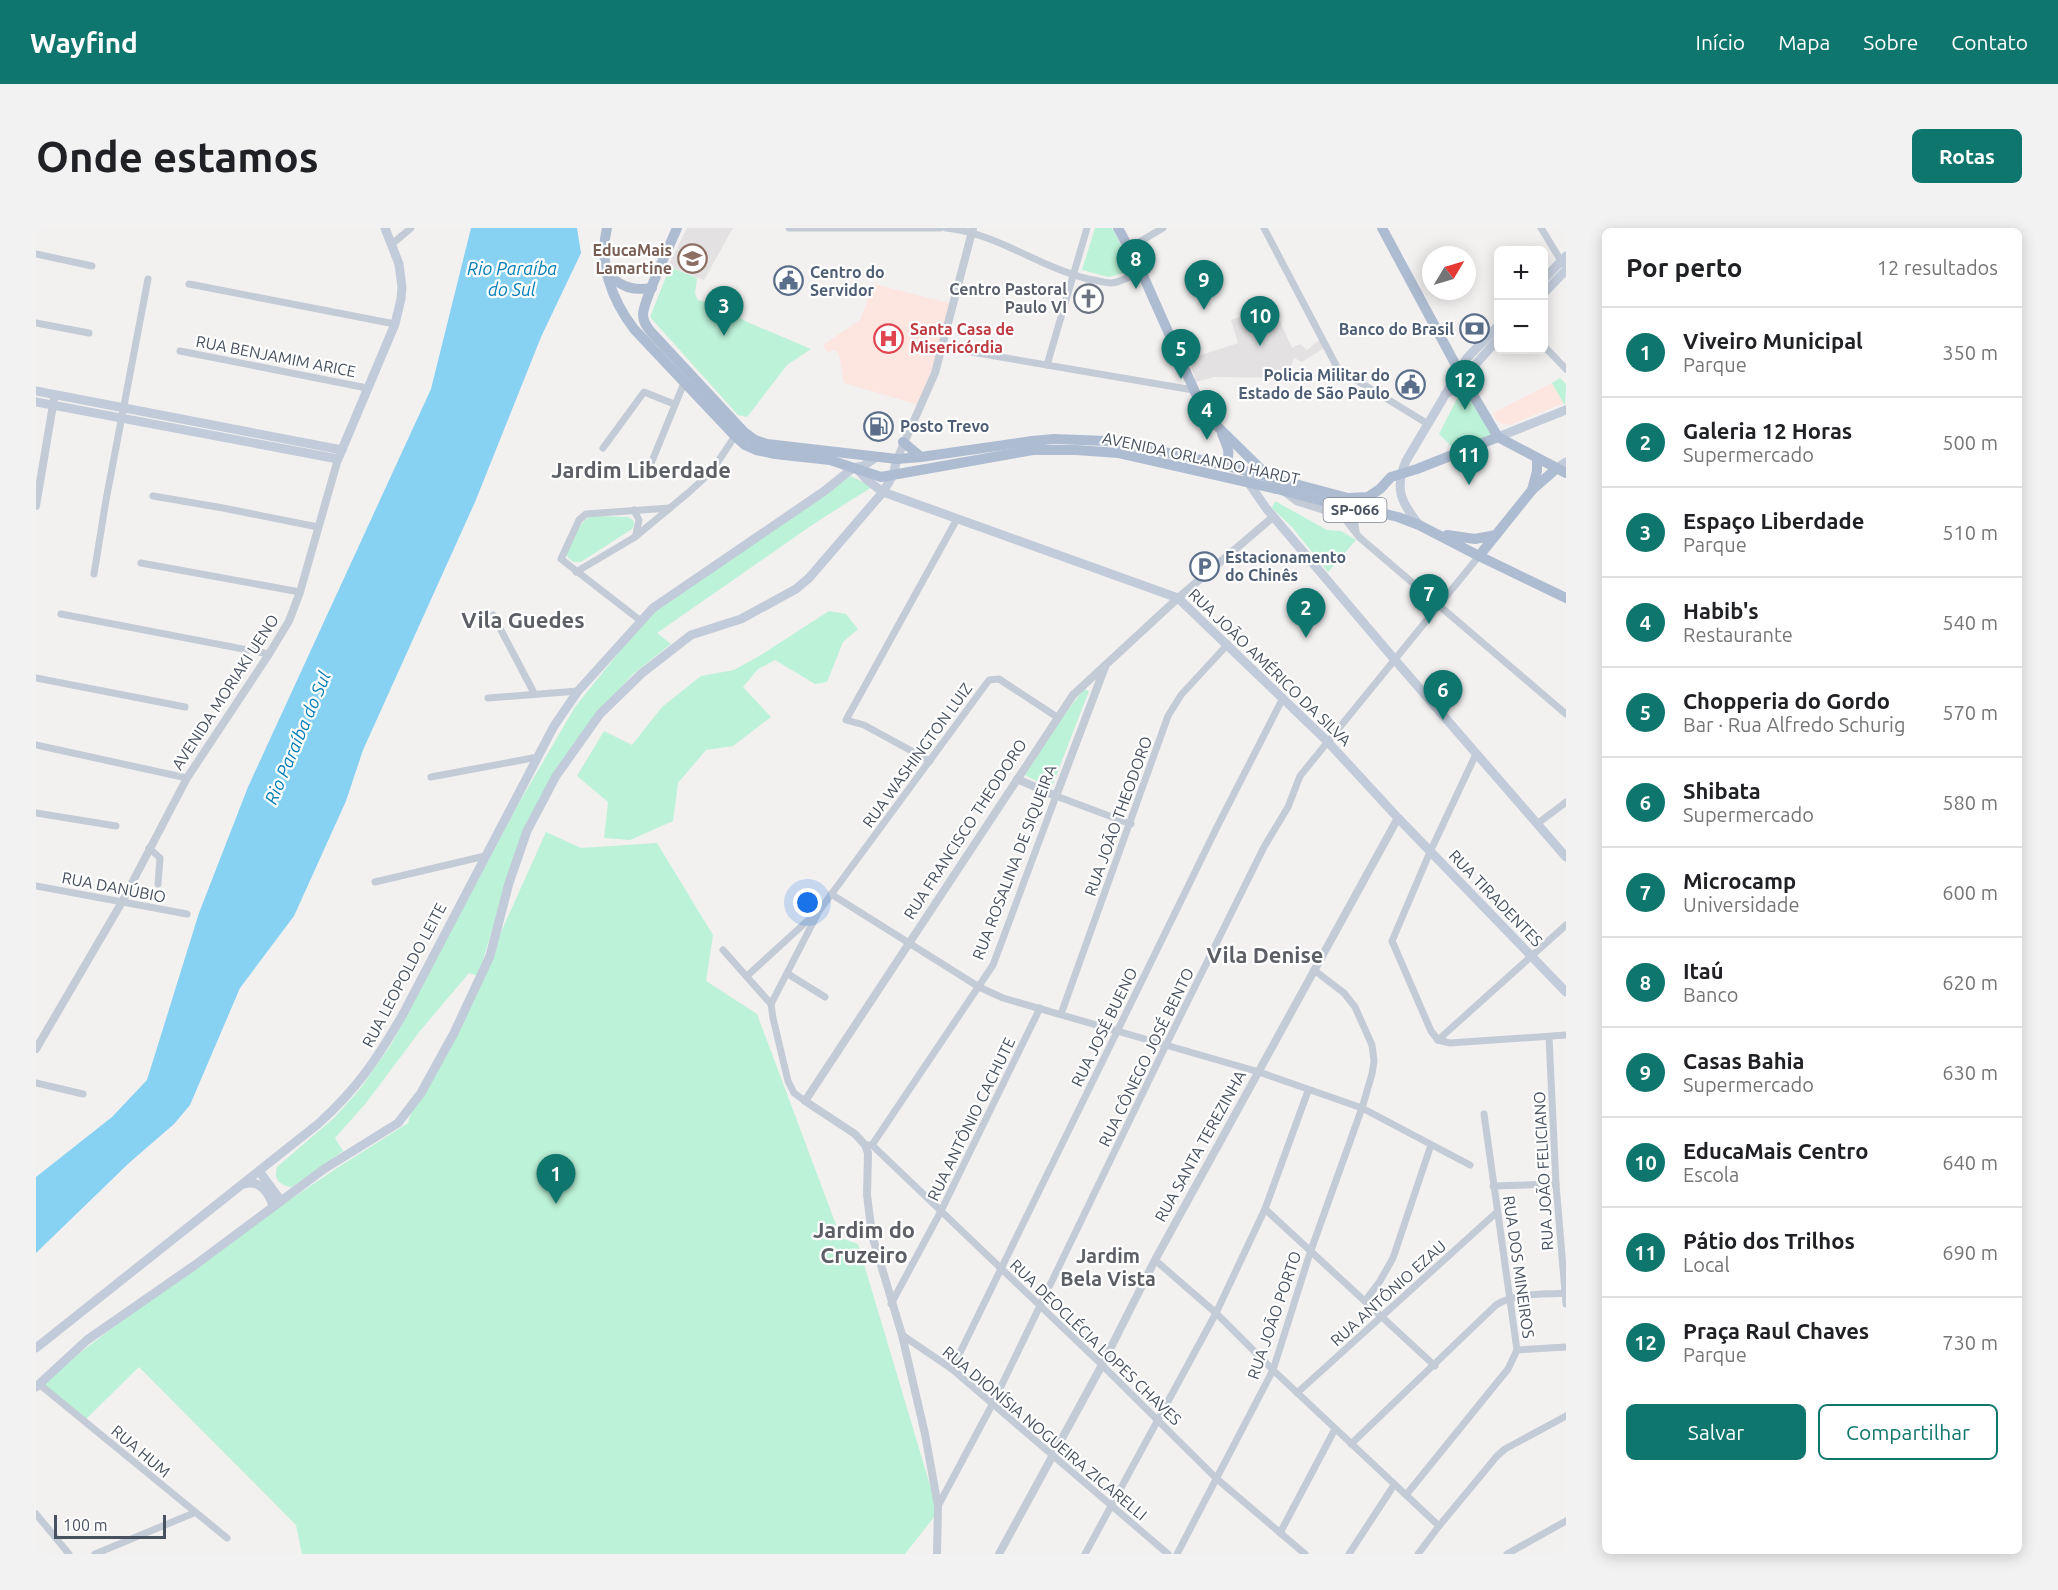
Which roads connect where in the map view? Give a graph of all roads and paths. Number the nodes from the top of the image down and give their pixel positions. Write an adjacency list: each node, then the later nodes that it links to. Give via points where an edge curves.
1 (385, 228): 15 (main road, AVENIDA MORIAKI UENO)
2 (411, 228): 15 (street)
3 (607, 228): 21 (main road, AVENIDA ORLANDO HARDT)
4 (676, 228): 27 (main road)
5 (791, 228): 6 (street)
6 (940, 228)
7 (946, 228): 14 (street)
8 (1087, 228): 22 (street)
9 (1118, 228): 16 (main road)
10 (1163, 228): 16 (street)
11 (1264, 228): 51 (street, via 1338,369)
12 (1382, 228): 38 (main road)
13 (1541, 228): 18 (street)
14 (973, 230): 22 (street); 33 (street)
15 (392, 244): 29 (main road, AVENIDA MORIAKI UENO, via 402,287)
16 (1129, 248): 20 (main road)
17 (36, 254): 19 (street)
18 (1565, 264): 23 (main road); 26 (main road)
19 (92, 266)
20 (1141, 271): 22 (street, via 1108,283); 41 (main road)
21 (607, 274): 27 (main road, via 631,289); 39 (main road, AVENIDA ORLANDO HARDT, via 624,316)
22 (1073, 275): 36 (street)
23 (1548, 276)
24 (148, 279): 48 (street)
25 (189, 284): 29 (street)
26 (1548, 287)
27 (652, 288): 59 (main road, AVENIDA ORLANDO HARDT, via 643,317 651,332 755,440)
28 (36, 322): 31 (street)
29 (395, 324): 40 (main road, AVENIDA MORIAKI UENO)
30 (1494, 330): 38 (main road, via 1467,358)
31 (89, 333)
32 (1494, 344): 38 (main road)
33 (942, 347): 36 (street); 55 (street, via 935,374)
34 (1548, 350): 37 (street)
35 (180, 351): 40 (street, RUA BENJAMIM ARICE)
36 (1047, 365): 41 (street)
37 (1566, 369)
38 (1464, 378): 43 (main road); 43 (main road); 54 (main road)
39 (684, 383): 46 (street); 53 (main road, AVENIDA ORLANDO HARDT)
40 (367, 387): 57 (main road, AVENIDA MORIAKI UENO)
41 (1193, 390): 52 (main road)
42 (36, 391): 44 (main road)
43 (1445, 394): 51 (main road)
44 (55, 396): 47 (street); 48 (main road)
45 (36, 402): 47 (main road)
46 (674, 404): 56 (street, via 644,392); 63 (street)
47 (52, 406): 50 (main road); 75 (street)
48 (123, 408): 50 (street); 57 (main road)
49 (1566, 410): 54 (main road)
50 (121, 419): 57 (main road); 90 (street)
51 (1428, 424): 67 (main road)
52 (1217, 426): 62 (main road, via 1228,447 1228,461); 69 (main road)
53 (735, 436): 66 (main road, AVENIDA ORLANDO HARDT, via 756,450 830,460); 76 (street, via 711,472)
54 (1498, 437): 60 (main road); 67 (main road)
55 (903, 442): 58 (main road); 61 (street)
56 (603, 448)
57 (340, 454): 82 (street, AVENIDA MORIAKI UENO)
58 (921, 457): 61 (main road, AVENIDA ORLANDO HARDT); 62 (main road, AVENIDA ORLANDO HARDT, via 1032,441 1076,440 1136,446)
59 (875, 458): 61 (main road, AVENIDA ORLANDO HARDT); 66 (main road, RUA LEOPOLDO LEITE)
60 (1537, 458): 64 (main road); 72 (main road)
61 (897, 459): 68 (main road)
62 (1223, 465): 65 (main road, AVENIDA ORLANDO HARDT)
63 (650, 466)
64 (1563, 468): 72 (main road)
65 (1240, 469): 69 (main road, AVENIDA ORLANDO HARDT); 70 (main road)
66 (856, 470): 68 (main road, AVENIDA ORLANDO HARDT, via 881,477); 73 (main road, RUA JOÃO AMÉRICO DA SILVA); 97 (main road, RUA LEOPOLDO LEITE, via 666,598)
67 (1401, 474): 69 (main road, AVENIDA ORLANDO HARDT, via 1391,477 1374,494 1360,499); 81 (main road, via 1402,500)
68 (893, 475): 70 (main road, AVENIDA ORLANDO HARDT, via 1034,450 1076,450 1119,453); 73 (main road)
69 (1269, 477): 71 (main road)
70 (1248, 483): 71 (main road, AVENIDA ORLANDO HARDT); 79 (main road)
71 (1278, 489): 78 (main road, AVENIDA ORLANDO HARDT / SP-066); 86 (street, via 1297,502 1339,515)
72 (1532, 490): 84 (main road)
73 (883, 492): 80 (main road, RUA JOÃO AMÉRICO DA SILVA); 171 (main road, via 819,568 796,589 741,619 691,635 641,674 600,714 556,776 527,831 484,972 413,1106 387,1131 345,1155)
74 (153, 496): 82 (street)
75 (36, 506)
76 (670, 508): 77 (street); 85 (street)
77 (634, 510): 85 (street, via 639,520); 89 (street, via 586,514 579,520 561,559)
78 (1356, 510): 81 (main road, AVENIDA ORLANDO HARDT / SP-066, via 1387,514); 86 (street)
79 (1273, 517): 92 (street, RUA FRANCISCO THEODORO); 100 (main road)
80 (957, 519): 92 (main road, RUA JOÃO AMÉRICO DA SILVA); 114 (street, via 846,720 864,725)
81 (1419, 525): 83 (main road, AVENIDA ORLANDO HARDT / SP-066)
82 (318, 527): 91 (street, AVENIDA MORIAKI UENO)
83 (1432, 531): 84 (main road, via 1475,539); 87 (main road, SP-066)
84 (1497, 535): 87 (main road)
85 (635, 537): 89 (street)
86 (1359, 537): 94 (street)
87 (1479, 556): 93 (main road, SP-066); 94 (street, RUA CÔNEGO JOSÉ BENTO)
88 (141, 563): 91 (street)
89 (576, 572): 97 (street)
90 (94, 574)
91 (300, 592): 99 (street, AVENIDA MORIAKI UENO, via 289,621)
92 (1178, 598): 98 (main road, RUA JOÃO AMÉRICO DA SILVA); 101 (street, RUA FRANCISCO THEODORO)
93 (1566, 598)
94 (1439, 605): 100 (street, RUA CÔNEGO JOSÉ BENTO); 108 (street)
95 (61, 614): 99 (street)
96 (493, 615): 104 (street)
97 (641, 621): 103 (main road, RUA LEOPOLDO LEITE)
98 (1228, 644): 106 (main road, RUA JOÃO AMÉRICO DA SILVA); 122 (street, RUA JOÃO THEODORO, via 1173,705)
99 (269, 654): 116 (street, AVENIDA MORIAKI UENO)
100 (1395, 660): 110 (street, RUA CÔNEGO JOSÉ BENTO); 112 (main road)
101 (1106, 663): 109 (street, RUA FRANCISCO THEODORO); 118 (street, RUA ROSALINA DE SIQUEIRA)
102 (36, 678): 107 (street)
103 (578, 692): 104 (street); 113 (main road, RUA LEOPOLDO LEITE)
104 (534, 693): 105 (street)
105 (488, 698)
106 (1283, 698): 110 (main road, RUA JOÃO AMÉRICO DA SILVA); 149 (street, RUA JOSÉ BUENO)
107 (185, 707)
108 (1566, 714)
109 (1057, 717): 114 (street, RUA WASHINGTON LUIZ, via 992,678); 117 (street, RUA FRANCISCO THEODORO)
110 (1327, 741): 121 (main road, RUA JOÃO AMÉRICO DA SILVA); 154 (street, RUA CÔNEGO JOSÉ BENTO, via 1300,776 1288,807 1264,847)
111 (36, 745): 116 (street)
112 (1476, 754): 123 (main road); 126 (street)
113 (538, 757): 115 (street); 127 (main road, RUA LEOPOLDO LEITE)
114 (930, 761): 132 (street, RUA WASHINGTON LUIZ)
115 (431, 777)
116 (187, 778): 125 (street, AVENIDA MORIAKI UENO)
117 (1017, 779): 118 (street); 137 (street, RUA FRANCISCO THEODORO)
118 (1056, 796): 122 (street); 143 (street, RUA ROSALINA DE SIQUEIRA, via 999,951)
119 (1566, 802): 123 (street)
120 (36, 813): 124 (street)
121 (1398, 819): 126 (main road, RUA JOÃO AMÉRICO DA SILVA); 140 (street, RUA SANTA TEREZINHA)
122 (1131, 824): 148 (street, RUA JOÃO THEODORO)
123 (1537, 824): 128 (main road)
124 (116, 826)
125 (149, 848): 130 (street, via 160,858); 133 (street, AVENIDA MORIAKI UENO)
126 (1430, 852): 139 (main road, RUA TIRADENTES); 153 (street, via 1392,943)
127 (485, 856): 129 (street); 166 (main road, RUA LEOPOLDO LEITE, via 377,1059 339,1105)
128 (1566, 857)
129 (375, 882)
130 (158, 884)
131 (36, 886): 133 (street, RUA DANÚBIO)
132 (831, 894): 134 (street, RUA WASHINGTON LUIZ); 137 (street)
133 (122, 902): 135 (street, RUA DANÚBIO); 151 (street, AVENIDA MORIAKI UENO)
134 (819, 911): 141 (street, RUA WASHINGTON LUIZ); 142 (street, RUA WASHINGTON LUIZ)
135 (188, 914)
136 (1566, 925): 139 (street)
137 (908, 943): 143 (street); 160 (street, RUA FRANCISCO THEODORO)
138 (723, 950): 142 (street)
139 (1533, 957): 144 (main road, RUA TIRADENTES); 153 (street)
140 (1314, 970): 156 (street, RUA SANTA TEREZINHA); 161 (street, RUA JOÃO PORTO, via 1350,999 1372,1045 1374,1061)
141 (788, 974): 145 (street); 146 (street, RUA WASHINGTON LUIZ)
142 (747, 976): 146 (street)
143 (979, 987): 147 (street); 163 (street, RUA ROSALINA DE SIQUEIRA)
144 (1566, 992)
145 (825, 997)
146 (771, 1004): 160 (street, via 788,1081 794,1093)
147 (1040, 1008): 148 (street); 173 (street, RUA ANTÔNIO CACHUTE)
148 (1061, 1014): 149 (street)
149 (1116, 1031): 154 (street); 177 (street, RUA JOSÉ BUENO)
150 (1566, 1035): 152 (street)
151 (40, 1036): 155 (street, AVENIDA MORIAKI UENO)
152 (1549, 1037): 153 (street, via 1450,1043); 169 (street, RUA JOÃO FELICIANO)
153 (1438, 1040)
154 (1166, 1045): 156 (street); 183 (street, RUA CÔNEGO JOSÉ BENTO)
155 (36, 1049)
156 (1258, 1072): 158 (street); 176 (street, RUA SANTA TEREZINHA)
157 (36, 1083): 159 (street)
158 (1308, 1090): 161 (street); 172 (street)
159 (83, 1094)
160 (805, 1101): 163 (street)
161 (1362, 1108): 164 (street); 175 (street, RUA JOÃO PORTO)
162 (1484, 1114): 170 (street, RUA DOS MINEIROS)
163 (868, 1145): 173 (street, RUA DEOCLÉCIA LOPES CHAVES); 181 (street, via 867,1195 872,1235)
164 (1431, 1145): 165 (street); 180 (street, via 1393,1258)
165 (1470, 1165)
166 (257, 1172): 167 (main road, RUA LEOPOLDO LEITE); 168 (main road); 171 (main road)
167 (242, 1184): 168 (main road); 188 (main road, RUA LEOPOLDO LEITE)
168 (259, 1184): 171 (main road)
169 (1556, 1184): 170 (street); 178 (street, RUA JOÃO FELICIANO)
170 (1493, 1186): 174 (street, RUA DOS MINEIROS)
171 (277, 1204): 194 (main road, via 87,1340)
172 (1265, 1209): 175 (street); 184 (street)
173 (941, 1211): 177 (street, RUA DEOCLÉCIA LOPES CHAVES); 181 (street, RUA ANTÔNIO CACHUTE)
174 (1497, 1212): 179 (street, RUA DOS MINEIROS); 185 (street, RUA ANTÔNIO EZAU)
175 (1311, 1252): 180 (street); 193 (street, RUA JOÃO PORTO)
176 (1155, 1260): 184 (street); 190 (street, RUA SANTA TEREZINHA)
177 (1001, 1269): 183 (street, RUA DEOCLÉCIA LOPES CHAVES); 192 (street, RUA JOSÉ BUENO)
178 (1565, 1293): 179 (street); 182 (street, RUA JOÃO FELICIANO)
179 (1510, 1299): 189 (street, RUA DOS MINEIROS); 191 (street, via 1496,1305)
180 (1365, 1301): 185 (street)
181 (891, 1304): 186 (street)
182 (1566, 1304)
183 (1039, 1306): 190 (street, RUA DEOCLÉCIA LOPES CHAVES); 196 (street, RUA CÔNEGO JOSÉ BENTO)
184 (1216, 1313): 193 (street); 198 (street)
185 (1382, 1316): 191 (street); 195 (street, RUA ANTÔNIO EZAU)
186 (902, 1335): 192 (street, RUA DIONÍSIA NOGUEIRA ZICARELLI); 206 (street, via 926,1434)
187 (1566, 1347): 189 (street)
188 (36, 1348)
189 (1517, 1350): 204 (street, RUA DOS MINEIROS, via 1508,1369)
190 (1102, 1365): 198 (street, RUA DEOCLÉCIA LOPES CHAVES); 201 (street, RUA SANTA TEREZINHA)
191 (1435, 1366): 200 (street)
192 (951, 1369): 196 (street, RUA DIONÍSIA NOGUEIRA ZICARELLI)
193 (1273, 1370): 195 (street); 202 (street, RUA JOÃO PORTO)
194 (37, 1386): 207 (street, RUA HUM)
195 (1297, 1393): 199 (street)
196 (993, 1403): 201 (street, RUA DIONÍSIA NOGUEIRA ZICARELLI); 206 (street, RUA CÔNEGO JOSÉ BENTO)
197 (1566, 1416): 210 (street, via 1505,1449)
198 (1158, 1420): 202 (street, RUA DEOCLÉCIA LOPES CHAVES); 205 (street)
199 (1335, 1429): 200 (street); 211 (street)
200 (1351, 1444): 203 (street)
201 (1053, 1455): 205 (street, RUA DIONÍSIA NOGUEIRA ZICARELLI); 216 (street, RUA SANTA TEREZINHA)
202 (1217, 1479): 211 (street, RUA DEOCLÉCIA LOPES CHAVES); 219 (street, RUA JOÃO PORTO)
203 (1394, 1485): 204 (street); 221 (street)
204 (1406, 1495): 210 (street)
205 (1111, 1505): 217 (street); 218 (street, RUA DIONÍSIA NOGUEIRA ZICARELLI)
206 (938, 1506): 215 (street)
207 (194, 1513): 212 (street, RUA HUM); 214 (street)
208 (36, 1514): 213 (street)
209 (1566, 1521): 223 (street)
210 (1438, 1526): 222 (street)
211 (1280, 1533): 220 (street, RUA DEOCLÉCIA LOPES CHAVES)
212 (227, 1538)
213 (69, 1554)
214 (95, 1554)
215 (937, 1554)
216 (999, 1554)
217 (1085, 1554)
218 (1168, 1554)
219 (1177, 1554)
220 (1305, 1554)
221 (1349, 1554)
222 (1418, 1554)
223 (1507, 1554)

